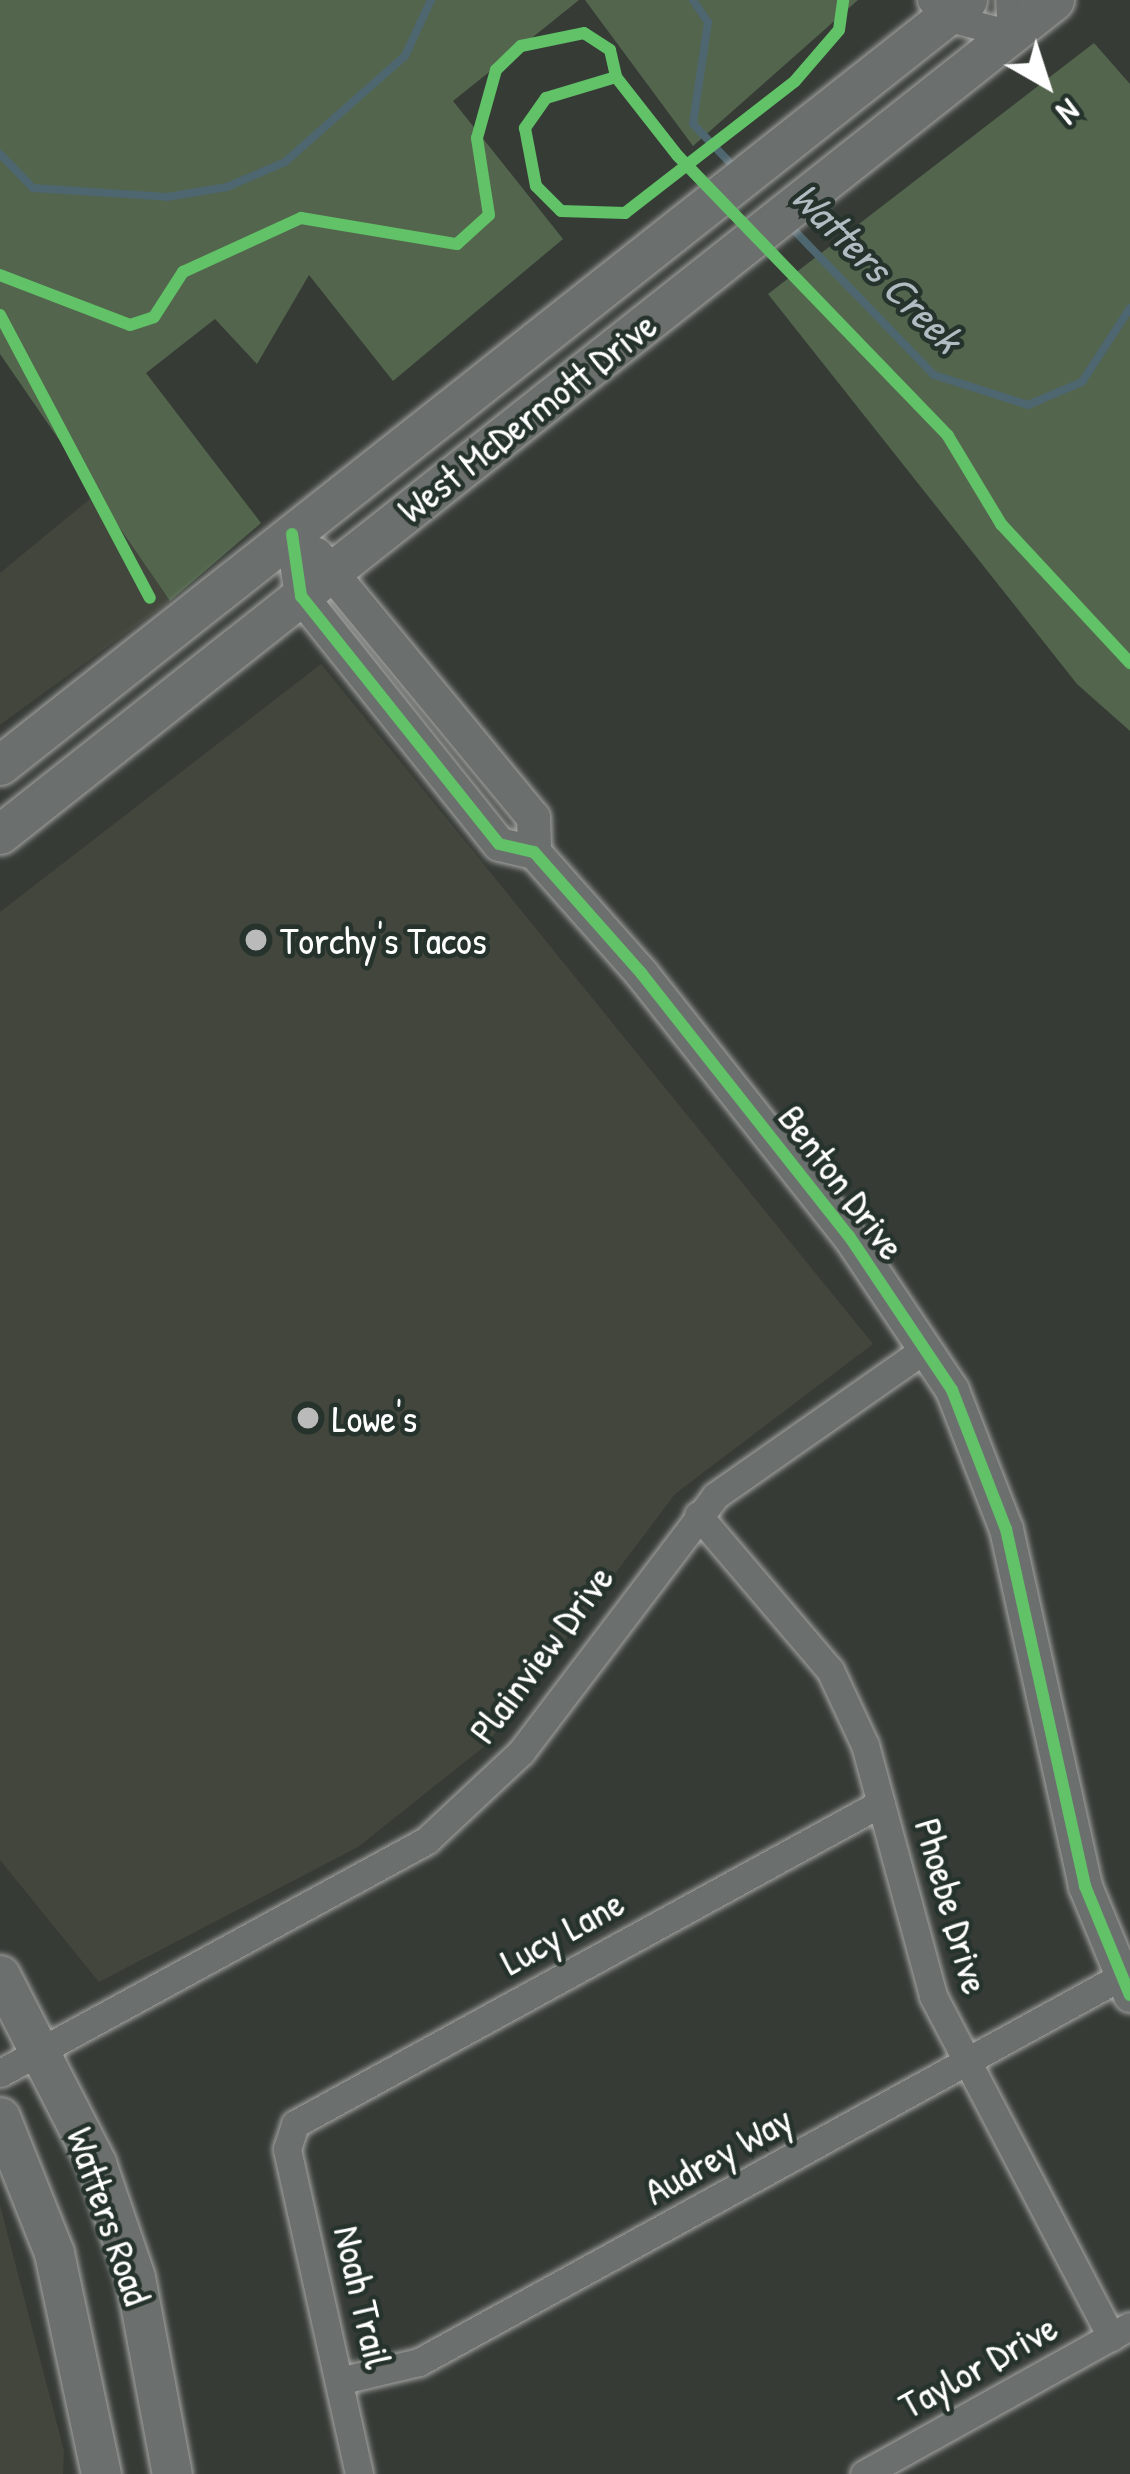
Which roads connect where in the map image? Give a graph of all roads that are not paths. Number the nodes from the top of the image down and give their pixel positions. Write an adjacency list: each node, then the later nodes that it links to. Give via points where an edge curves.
1 (1054, 0): 3 (main road, West McDermott Drive)
2 (948, 6): 3 (street); 4 (main road, West McDermott Drive)
3 (1010, 17): 5 (main road, West McDermott Drive, via 849,162)
4 (292, 534): 5 (street, Benton Drive); 6 (street); 7 (main road, West McDermott Drive)
5 (334, 569): 6 (main road, West McDermott Drive); 9 (street, Benton Drive, via 533,817)
6 (301, 596): 8 (main road, West McDermott Drive); 9 (street, Benton Drive, via 499,844)
7 (0, 765)
8 (0, 834)
9 (534, 852): 10 (street, Benton Drive, via 807,1182)
10 (925, 1349): 11 (street, Plainview Drive, via 766,1451); 14 (street, Benton Drive, via 974,1432 1006,1528 1085,1886)
11 (698, 1515): 12 (street, Phoebe Drive, via 830,1670); 15 (street, Plainview Drive, via 521,1752 427,1840)
12 (881, 1803): 16 (street, Phoebe Drive, via 933,1996); 19 (street, Lucy Lane, via 313,2112)
13 (0, 1975): 15 (main road, Watters Road)
14 (1126, 1985): 16 (street, Audrey Way)
15 (45, 2048): 17 (street, Plainview Drive); 23 (main road, Watters Road, via 135,2277)
16 (965, 2065): 20 (street, Phoebe Drive); 21 (street, Audrey Way, via 419,2362)
17 (0, 2073)
18 (0, 2117): 22 (main road, Watters Road, via 60,2273)
19 (288, 2138): 21 (street, Noah Trail)
20 (1120, 2332): 25 (street, Taylor Drive)
21 (343, 2380): 24 (street, Noah Trail)
22 (100, 2474)
23 (172, 2474)
24 (358, 2474)
25 (864, 2474)

